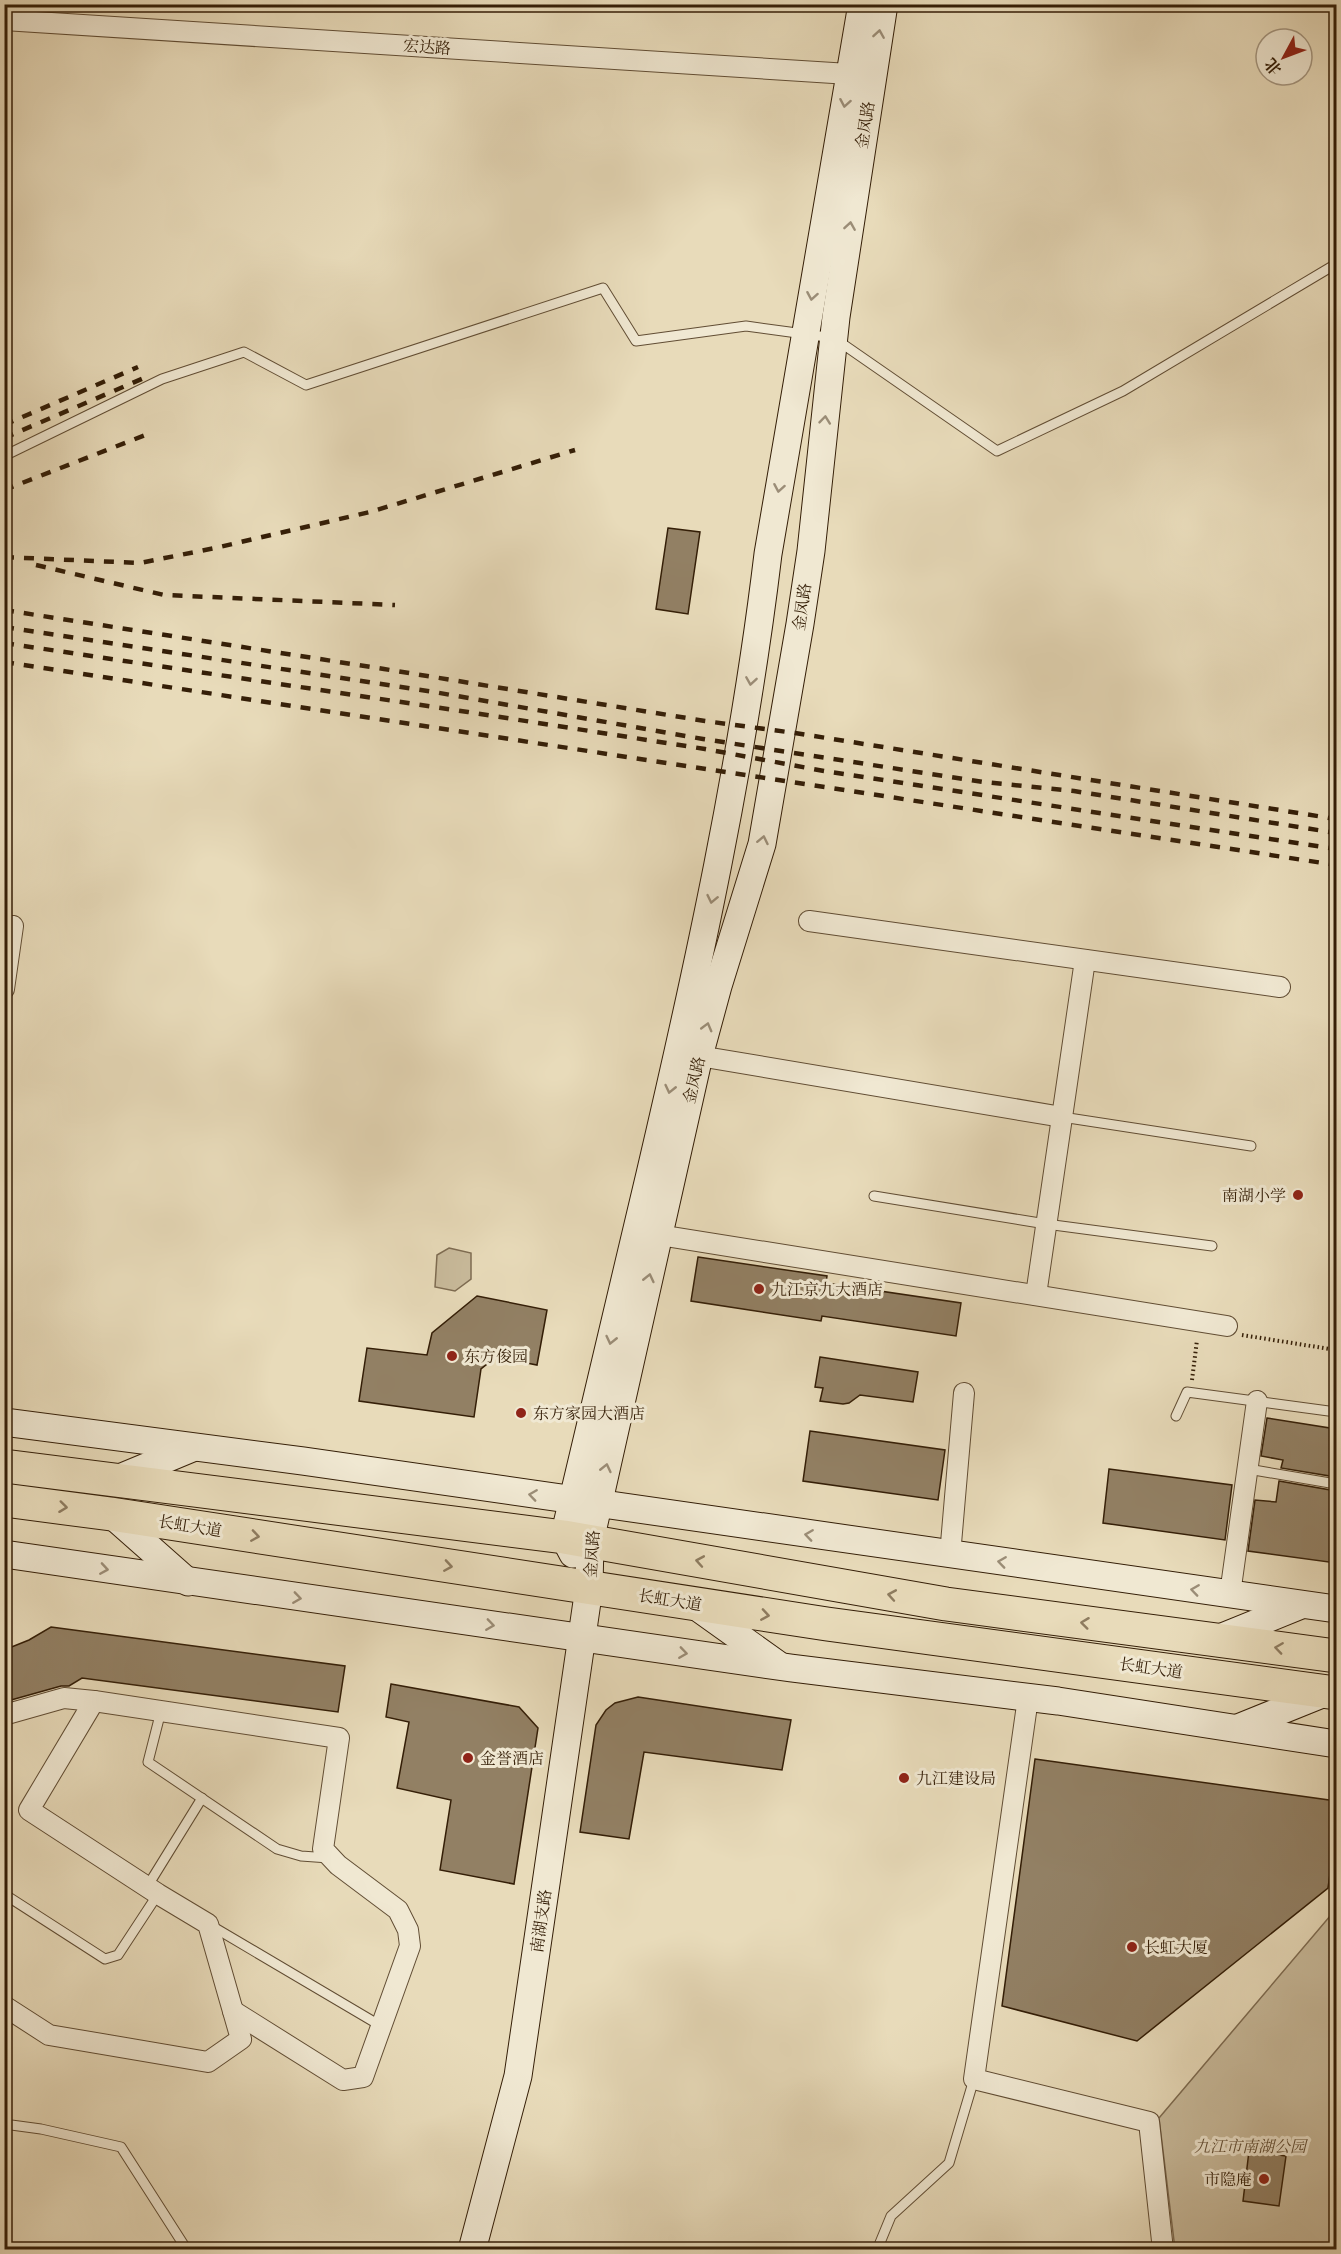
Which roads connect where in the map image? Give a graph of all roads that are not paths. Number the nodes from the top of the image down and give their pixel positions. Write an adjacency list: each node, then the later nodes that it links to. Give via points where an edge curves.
1 (862, 4): 4 (street, 金凤路)
2 (884, 4): 7 (street, 金凤路, one-way to 2)
3 (4, 20): 4 (street, 宏达路)
4 (849, 74): 6 (street, 金凤路, one-way to 6)
5 (1336, 264): 7 (lane, via 1122,390 997,451)
6 (806, 334): 7 (lane); 8 (lane, via 746,326 636,341 603,288 306,385 244,352 162,378); 34 (street, 金凤路, one-way to 34, via 724,842)
7 (834, 338): 14 (street, 金凤路, one-way to 7, via 762,844 811,551)
8 (4, 456)
9 (809, 921): 11 (street)
10 (13, 926): 13 (street)
11 (1085, 960): 12 (street); 15 (street)
12 (1280, 987)
13 (4, 989)
14 (699, 1056): 15 (street); 19 (street, 金凤路)
15 (1062, 1117): 16 (lane); 18 (street)
16 (1251, 1146)
17 (874, 1196): 18 (lane)
18 (1046, 1224): 20 (lane); 21 (street)
19 (659, 1235): 21 (street); 34 (street, 金凤路, one-way to 19)
20 (1212, 1246)
21 (1036, 1295): 22 (street, via 1199,1321)
22 (1230, 1330)
23 (964, 1393): 38 (street)
24 (1257, 1401): 25 (lane); 26 (lane, via 1187,1392); 30 (street)
25 (1336, 1412)
26 (1176, 1416)
27 (4, 1422): 28 (street)
28 (193, 1447): 31 (street); 34 (street, one-way to 28)
29 (4, 1466): 31 (highway)
30 (1248, 1469): 32 (lane); 41 (street)
31 (115, 1480): 36 (highway)
32 (1336, 1484)
33 (4, 1500): 35 (highway, 长虹大道, one-way to 35)
34 (586, 1502): 36 (street, 金凤路); 38 (street, one-way to 34)
35 (111, 1514): 39 (street); 40 (highway, 长虹大道, one-way to 40)
36 (577, 1539): 40 (street, 金凤路); 46 (highway, one-way to 36, via 946,1605)
37 (4, 1554): 39 (street, one-way to 39)
38 (950, 1555): 41 (street, one-way to 38)
39 (188, 1582): 45 (street, one-way to 45)
40 (590, 1588): 42 (highway, 长虹大道); 45 (street, 南湖支路)
41 (1230, 1594): 43 (street)
42 (692, 1604): 48 (street); 49 (highway, 长虹大道, one-way to 49)
43 (1302, 1604): 44 (street); 46 (street)
44 (1336, 1609)
45 (582, 1638): 48 (street, one-way to 48); 67 (street, 南湖支路, via 518,2076)
46 (1215, 1640): 47 (highway, one-way to 46)
47 (1336, 1656)
48 (781, 1666): 50 (street)
49 (1332, 1693): 54 (street)
50 (1028, 1698): 54 (street); 64 (street)
51 (94, 1701): 52 (street); 53 (street, via 64,1698); 58 (street, via 29,1810)
52 (161, 1711): 56 (lane, via 148,1762); 57 (street, via 339,1738 323,1849)
53 (4, 1715)
54 (1237, 1728): 55 (street)
55 (1336, 1744)
56 (202, 1798): 57 (lane, via 277,1850); 58 (lane)
57 (331, 1858): 63 (street, via 398,1910 408,1930 410,1946)
58 (153, 1891): 59 (lane, via 118,1955 105,1959); 60 (street)
59 (4, 1894)
60 (208, 1924): 62 (street); 63 (lane)
61 (4, 2006): 62 (street, via 49,2035 208,2062 241,2039)
62 (233, 2011): 63 (street, via 343,2080 363,2077)
63 (381, 2026)
64 (974, 2079): 68 (lane, via 949,2163 891,2216); 69 (street, via 1149,2122)
65 (4, 2124): 66 (lane, via 121,2147)
66 (187, 2250)
67 (472, 2250)
68 (877, 2250)
69 (1163, 2250)

